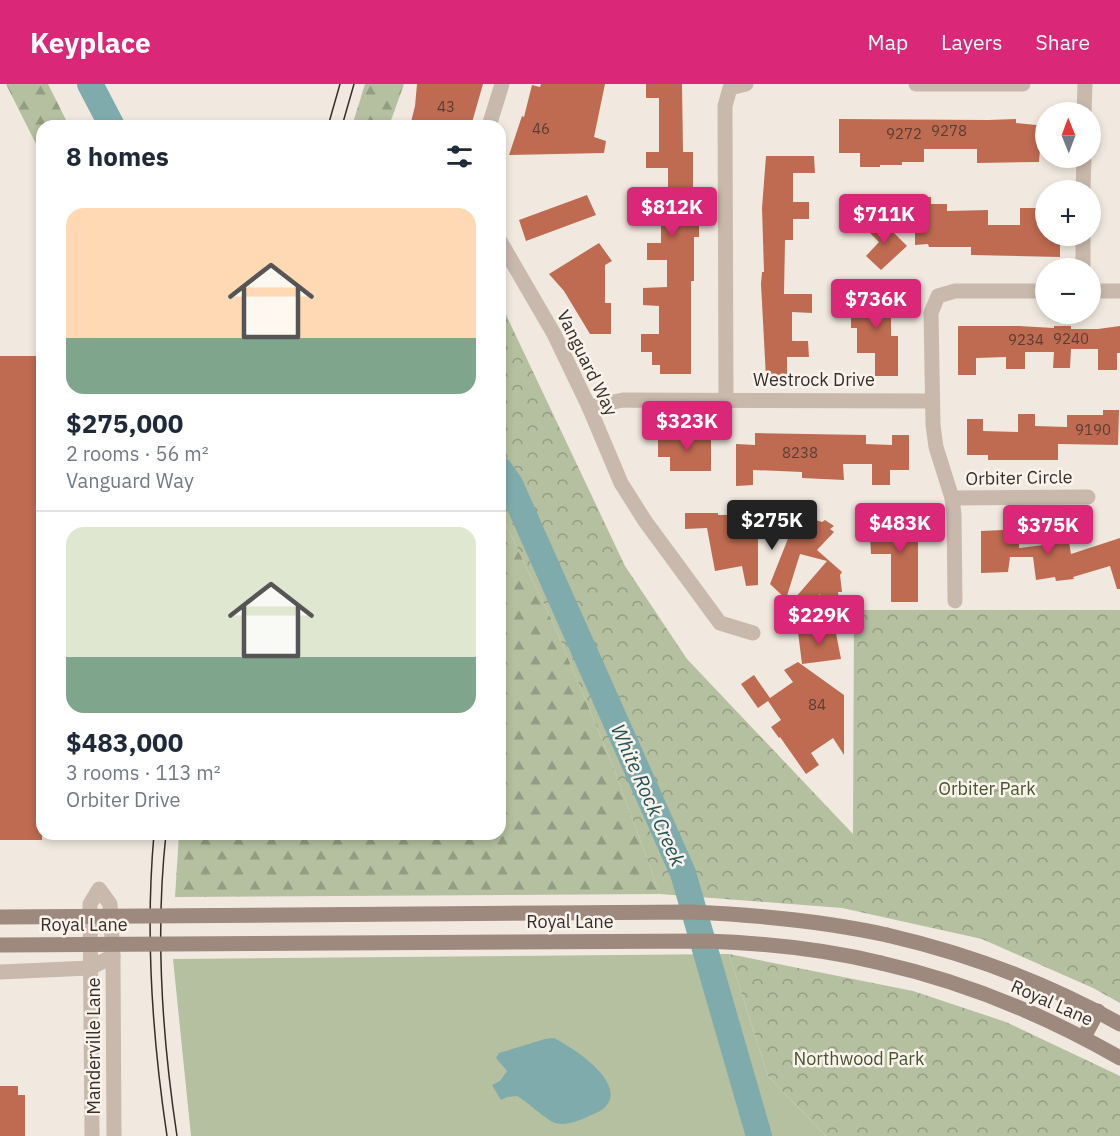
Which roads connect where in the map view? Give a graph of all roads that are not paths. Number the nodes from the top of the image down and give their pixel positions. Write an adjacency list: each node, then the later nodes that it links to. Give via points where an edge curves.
1 (502, 84): 7 (street)
2 (746, 84): 12 (street, via 730,88 725,106)
3 (916, 84): 4 (street)
4 (1023, 84)
5 (1085, 84): 6 (street)
6 (1084, 102)
7 (491, 120)
8 (506, 251): 14 (street, Vanguard Way, via 554,334)
9 (1035, 291): 13 (street, via 955,291 938,296 932,313)
10 (1101, 291): 11 (street)
11 (1120, 291)
12 (726, 399): 13 (street, Westrock Drive); 14 (street, Westrock Drive, via 623,400)
13 (932, 401): 16 (street, via 936,447)
14 (589, 407): 18 (street, Vanguard Way, via 621,483 645,521 720,623)
15 (1088, 497): 16 (street, Orbiter Circle)
16 (952, 498): 17 (street)
17 (955, 601)
18 (753, 633)
19 (0, 917): 24 (main road, Royal Lane, bridge, via 693,912 753,915 852,927 985,962)
20 (1, 945): 26 (main road, Royal Lane, bridge, via 760,943 913,970 968,987)
21 (113, 956): 22 (street, Manderville Lane); 22 (street, Manderville Lane, via 110,903 99,889 90,904); 29 (street, Manderville Lane)
22 (90, 968): 23 (street, Manderville Lane); 28 (street, Manderville Lane)
23 (0, 972)
24 (1098, 1011): 25 (main road, Royal Lane); 26 (main road)
25 (1120, 1024)
26 (1084, 1037): 27 (main road, Royal Lane)
27 (1120, 1058)
28 (92, 1136)
29 (114, 1136)

